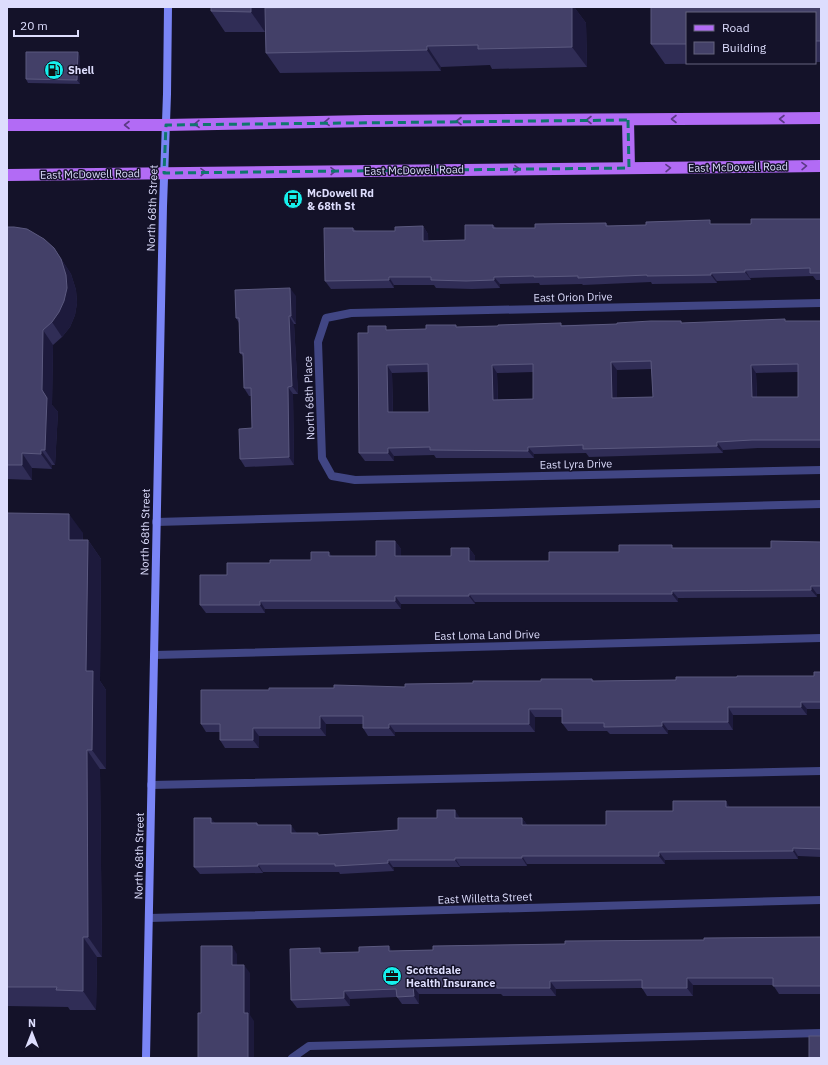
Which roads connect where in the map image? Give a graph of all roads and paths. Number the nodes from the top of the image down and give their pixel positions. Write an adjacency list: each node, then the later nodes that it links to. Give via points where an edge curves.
1 (168, 7): 5 (street, North 68th Street)
2 (821, 118): 3 (main road, one-way to 3)
3 (628, 120): 5 (main road, one-way to 5); 7 (main road)
4 (7, 125): 5 (main road, one-way to 4)
5 (166, 125): 8 (street, North 68th Street)
6 (821, 166): 7 (main road, East McDowell Road, one-way to 6)
7 (629, 168): 8 (main road, East McDowell Road, one-way to 7)
8 (164, 173): 9 (main road, East McDowell Road); 15 (street, North 68th Street)
9 (7, 176)
10 (821, 303): 11 (street, East Orion Drive, via 351,313)
11 (326, 318): 13 (street, North 68th Place, via 318,342 322,458)
12 (821, 470): 13 (street, East Lyra Drive, via 355,480)
13 (332, 476)
14 (821, 504): 15 (street)
15 (156, 522): 17 (street, North 68th Street)
16 (821, 638): 17 (street, East Loma Land Drive)
17 (154, 655): 19 (street, North 68th Street)
18 (821, 771): 19 (street)
19 (151, 785): 21 (street, North 68th Street)
20 (821, 900): 21 (street, East Willetta Street)
21 (149, 918): 23 (street, North 68th Street)
22 (821, 1033): 24 (street, via 309,1046)
23 (146, 1058)
24 (292, 1058)

